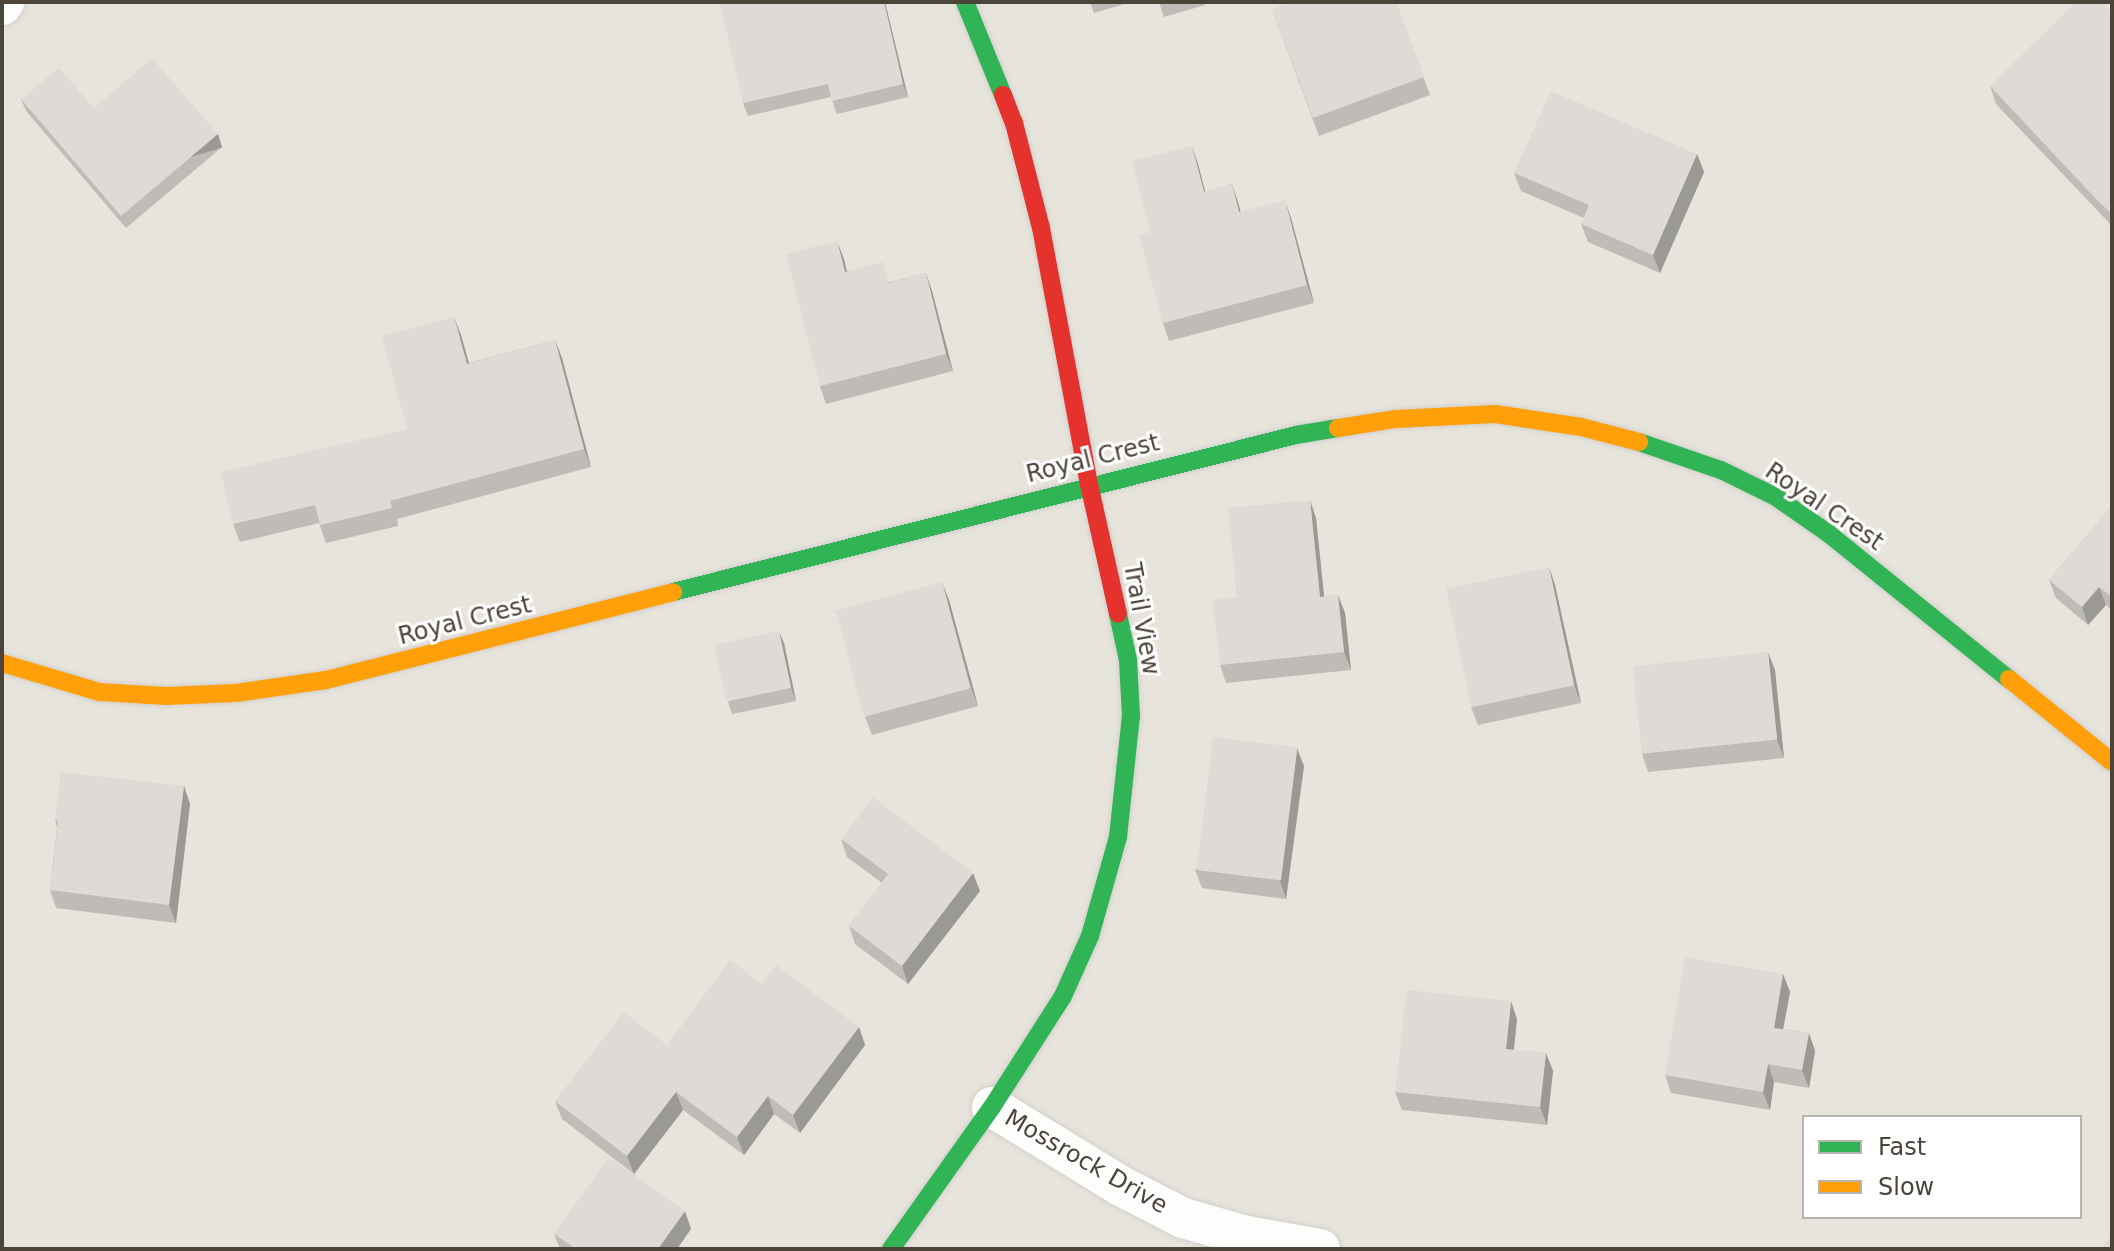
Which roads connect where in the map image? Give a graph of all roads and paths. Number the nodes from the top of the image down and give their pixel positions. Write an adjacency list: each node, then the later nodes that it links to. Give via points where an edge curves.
1 (965, 2): 2 (street, Trail View, via 1026,166)
2 (1089, 484): 3 (street, Royal Crest, via 326,680 167,696 99,692); 4 (street, Royal Crest, via 1296,435 1396,419 1495,414 1657,446 1776,497); 5 (street, Trail View, via 1128,660 1131,716 1118,837 1100,907 1063,996)
3 (2, 663)
4 (2112, 762)
5 (992, 1107): 6 (street, Trail View); 7 (street, Mossrock Drive, via 1183,1218)
6 (891, 1249)
7 (1320, 1249)

